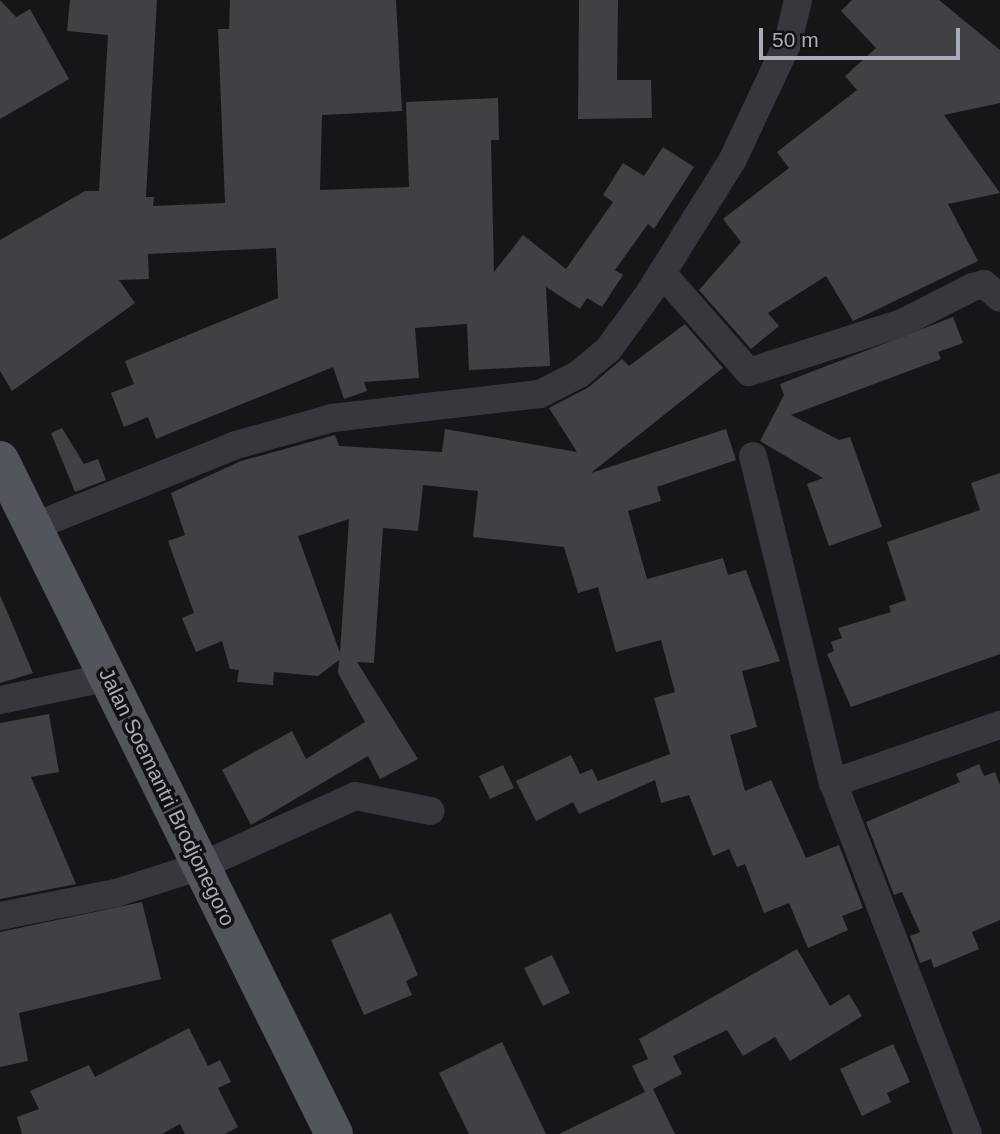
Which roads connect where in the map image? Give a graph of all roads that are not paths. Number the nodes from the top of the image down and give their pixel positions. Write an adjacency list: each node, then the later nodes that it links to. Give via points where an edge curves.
1 (798, 0): 2 (street, via 788,42 732,161)
2 (662, 273): 3 (street, via 749,372 902,323 973,287 984,284); 6 (street, via 608,350 579,374 540,394 332,418)
3 (1000, 298)
4 (753, 456): 10 (street)
5 (0, 460): 6 (main road, Jalan Soemantri Brodjonegoro)
6 (17, 511): 7 (main road, Jalan Soemantri Brodjonegoro); 12 (main road, Jalan Soemantri Brodjonegoro)
7 (95, 680): 8 (street); 12 (main road, Jalan Soemantri Brodjonegoro)
8 (0, 700)
9 (1000, 725): 10 (street)
10 (833, 783): 16 (street)
11 (431, 811): 12 (street, via 355,796)
12 (193, 869): 13 (street, via 116,893); 14 (main road, Jalan Soemantri Brodjonegoro); 15 (main road, Jalan Soemantri Brodjonegoro)
13 (0, 916)
14 (310, 1134)
15 (334, 1134)
16 (968, 1134)

